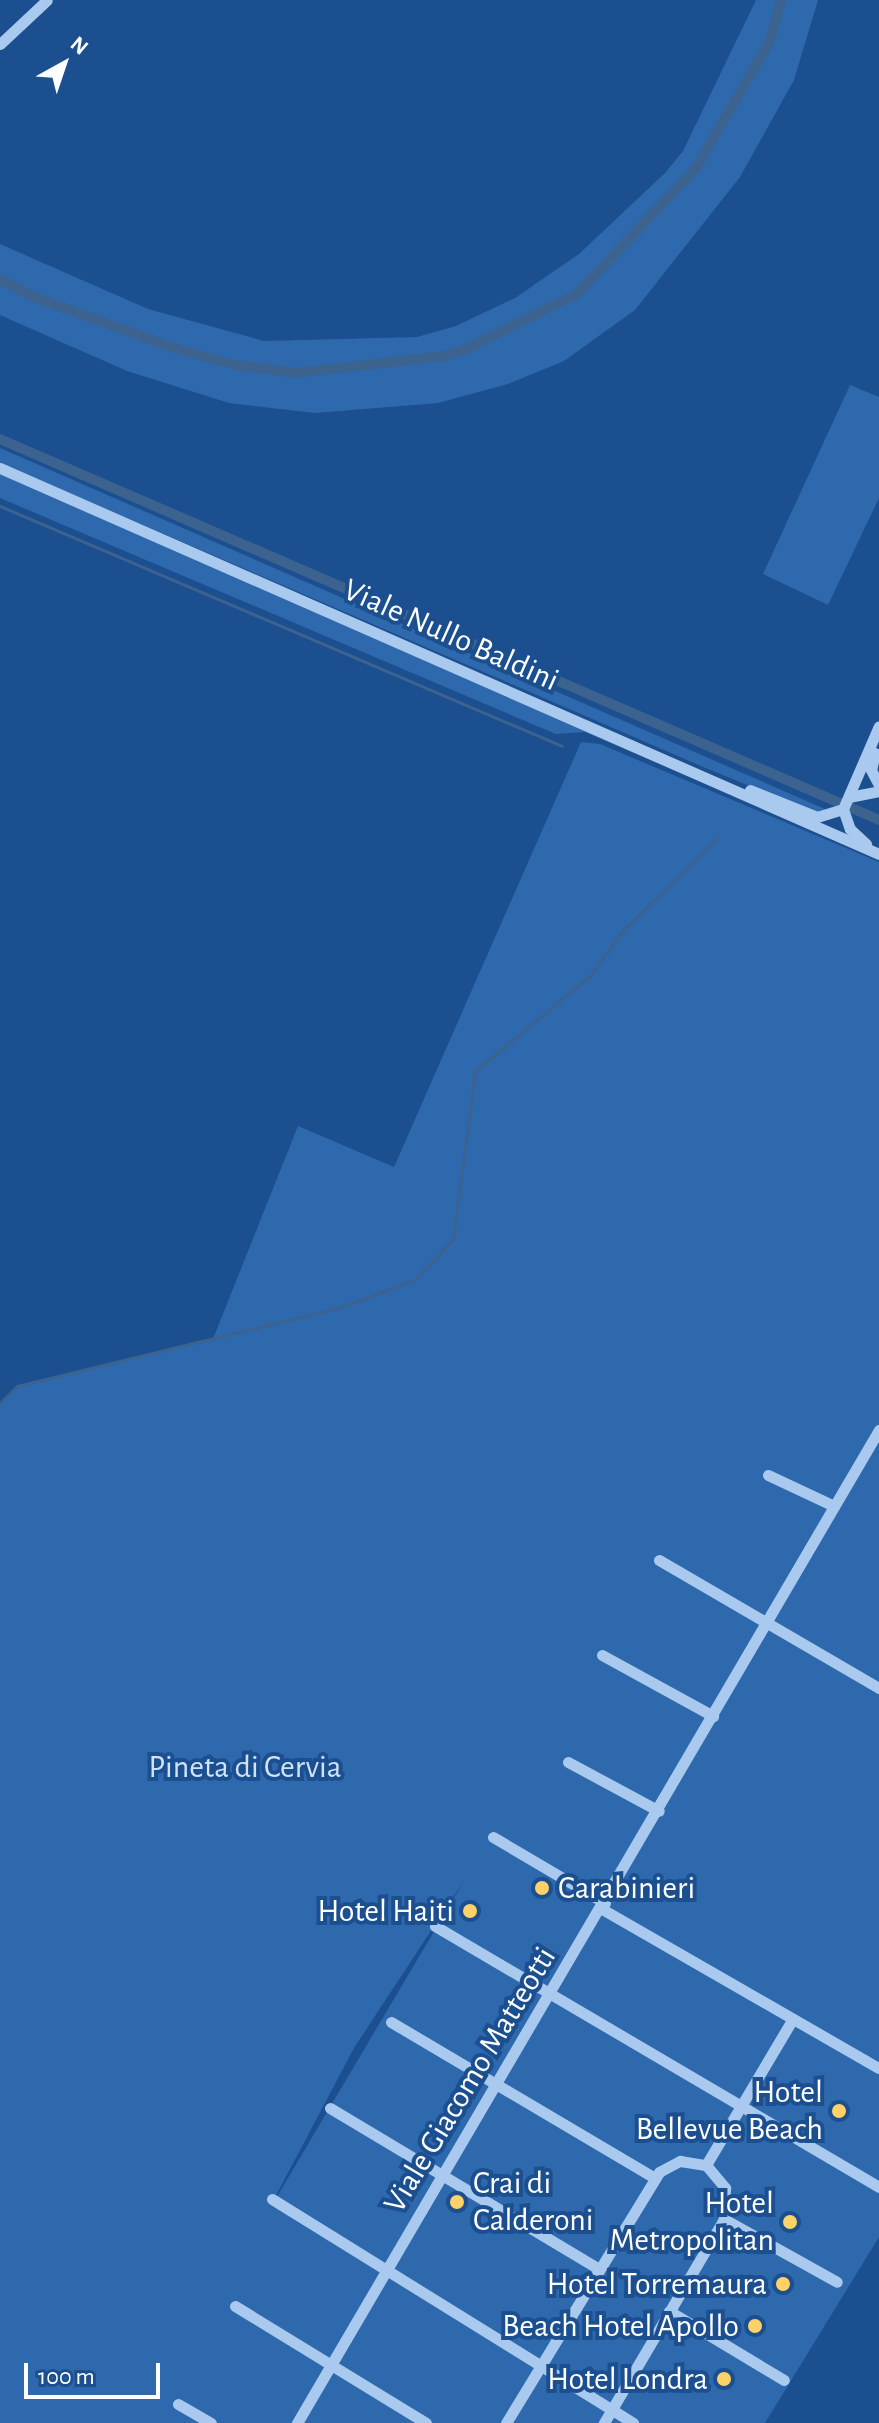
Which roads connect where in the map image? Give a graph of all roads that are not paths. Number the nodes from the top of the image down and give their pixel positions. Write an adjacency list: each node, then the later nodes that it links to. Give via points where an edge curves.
1 (47, 0): 2 (street)
2 (0, 44)
3 (0, 468): 6 (street, Viale Nullo Baldini)
4 (879, 726): 9 (street)
5 (879, 743): 7 (street, via 870,764)
6 (682, 764): 9 (street, via 817,817); 10 (street, Viale Nullo Baldini)
7 (879, 785)
8 (879, 791): 9 (street)
9 (846, 803): 10 (street, via 850,829)
10 (879, 854)
11 (879, 1430): 13 (street, Viale Giacomo Matteotti)
12 (768, 1475): 13 (street)
13 (834, 1506): 15 (street, Viale Giacomo Matteotti)
14 (659, 1560): 15 (street)
15 (766, 1624): 17 (street); 18 (street, Viale Giacomo Matteotti)
16 (602, 1655): 18 (street)
17 (879, 1688)
18 (713, 1716): 20 (street, Viale Giacomo Matteotti)
19 (568, 1762): 20 (street)
20 (659, 1811): 22 (street, Viale Giacomo Matteotti)
21 (493, 1837): 22 (street)
22 (604, 1906): 24 (street, Viale Giacomo Matteotti); 25 (street)
23 (435, 1926): 24 (street)
24 (552, 1995): 28 (street, Viale Giacomo Matteotti); 29 (street)
25 (792, 2020): 27 (street); 29 (street)
26 (391, 2022): 28 (street)
27 (879, 2068)
28 (496, 2084): 32 (street, Viale Giacomo Matteotti); 33 (street)
29 (741, 2106): 31 (street); 34 (street)
30 (330, 2108): 32 (street)
31 (706, 2165): 33 (street, via 672,2163); 36 (street, via 725,2188)
32 (443, 2175): 37 (street); 38 (street, Viale Giacomo Matteotti)
33 (655, 2178): 37 (street)
34 (879, 2187)
35 (272, 2199): 38 (street)
36 (724, 2219): 39 (street); 41 (street)
37 (599, 2269): 43 (street)
38 (387, 2270): 42 (street, Viale Giacomo Matteotti); 43 (street)
39 (837, 2282)
40 (235, 2306): 42 (street)
41 (669, 2311): 44 (street); 46 (street)
42 (331, 2365): 48 (street, Viale Giacomo Matteotti); 49 (street)
43 (540, 2367): 46 (street); 50 (street)
44 (784, 2380)
45 (178, 2404): 47 (street)
46 (611, 2410): 51 (street); 52 (street)
47 (211, 2423)
48 (297, 2423)
49 (426, 2423)
50 (506, 2423)
51 (604, 2423)
52 (633, 2423)

